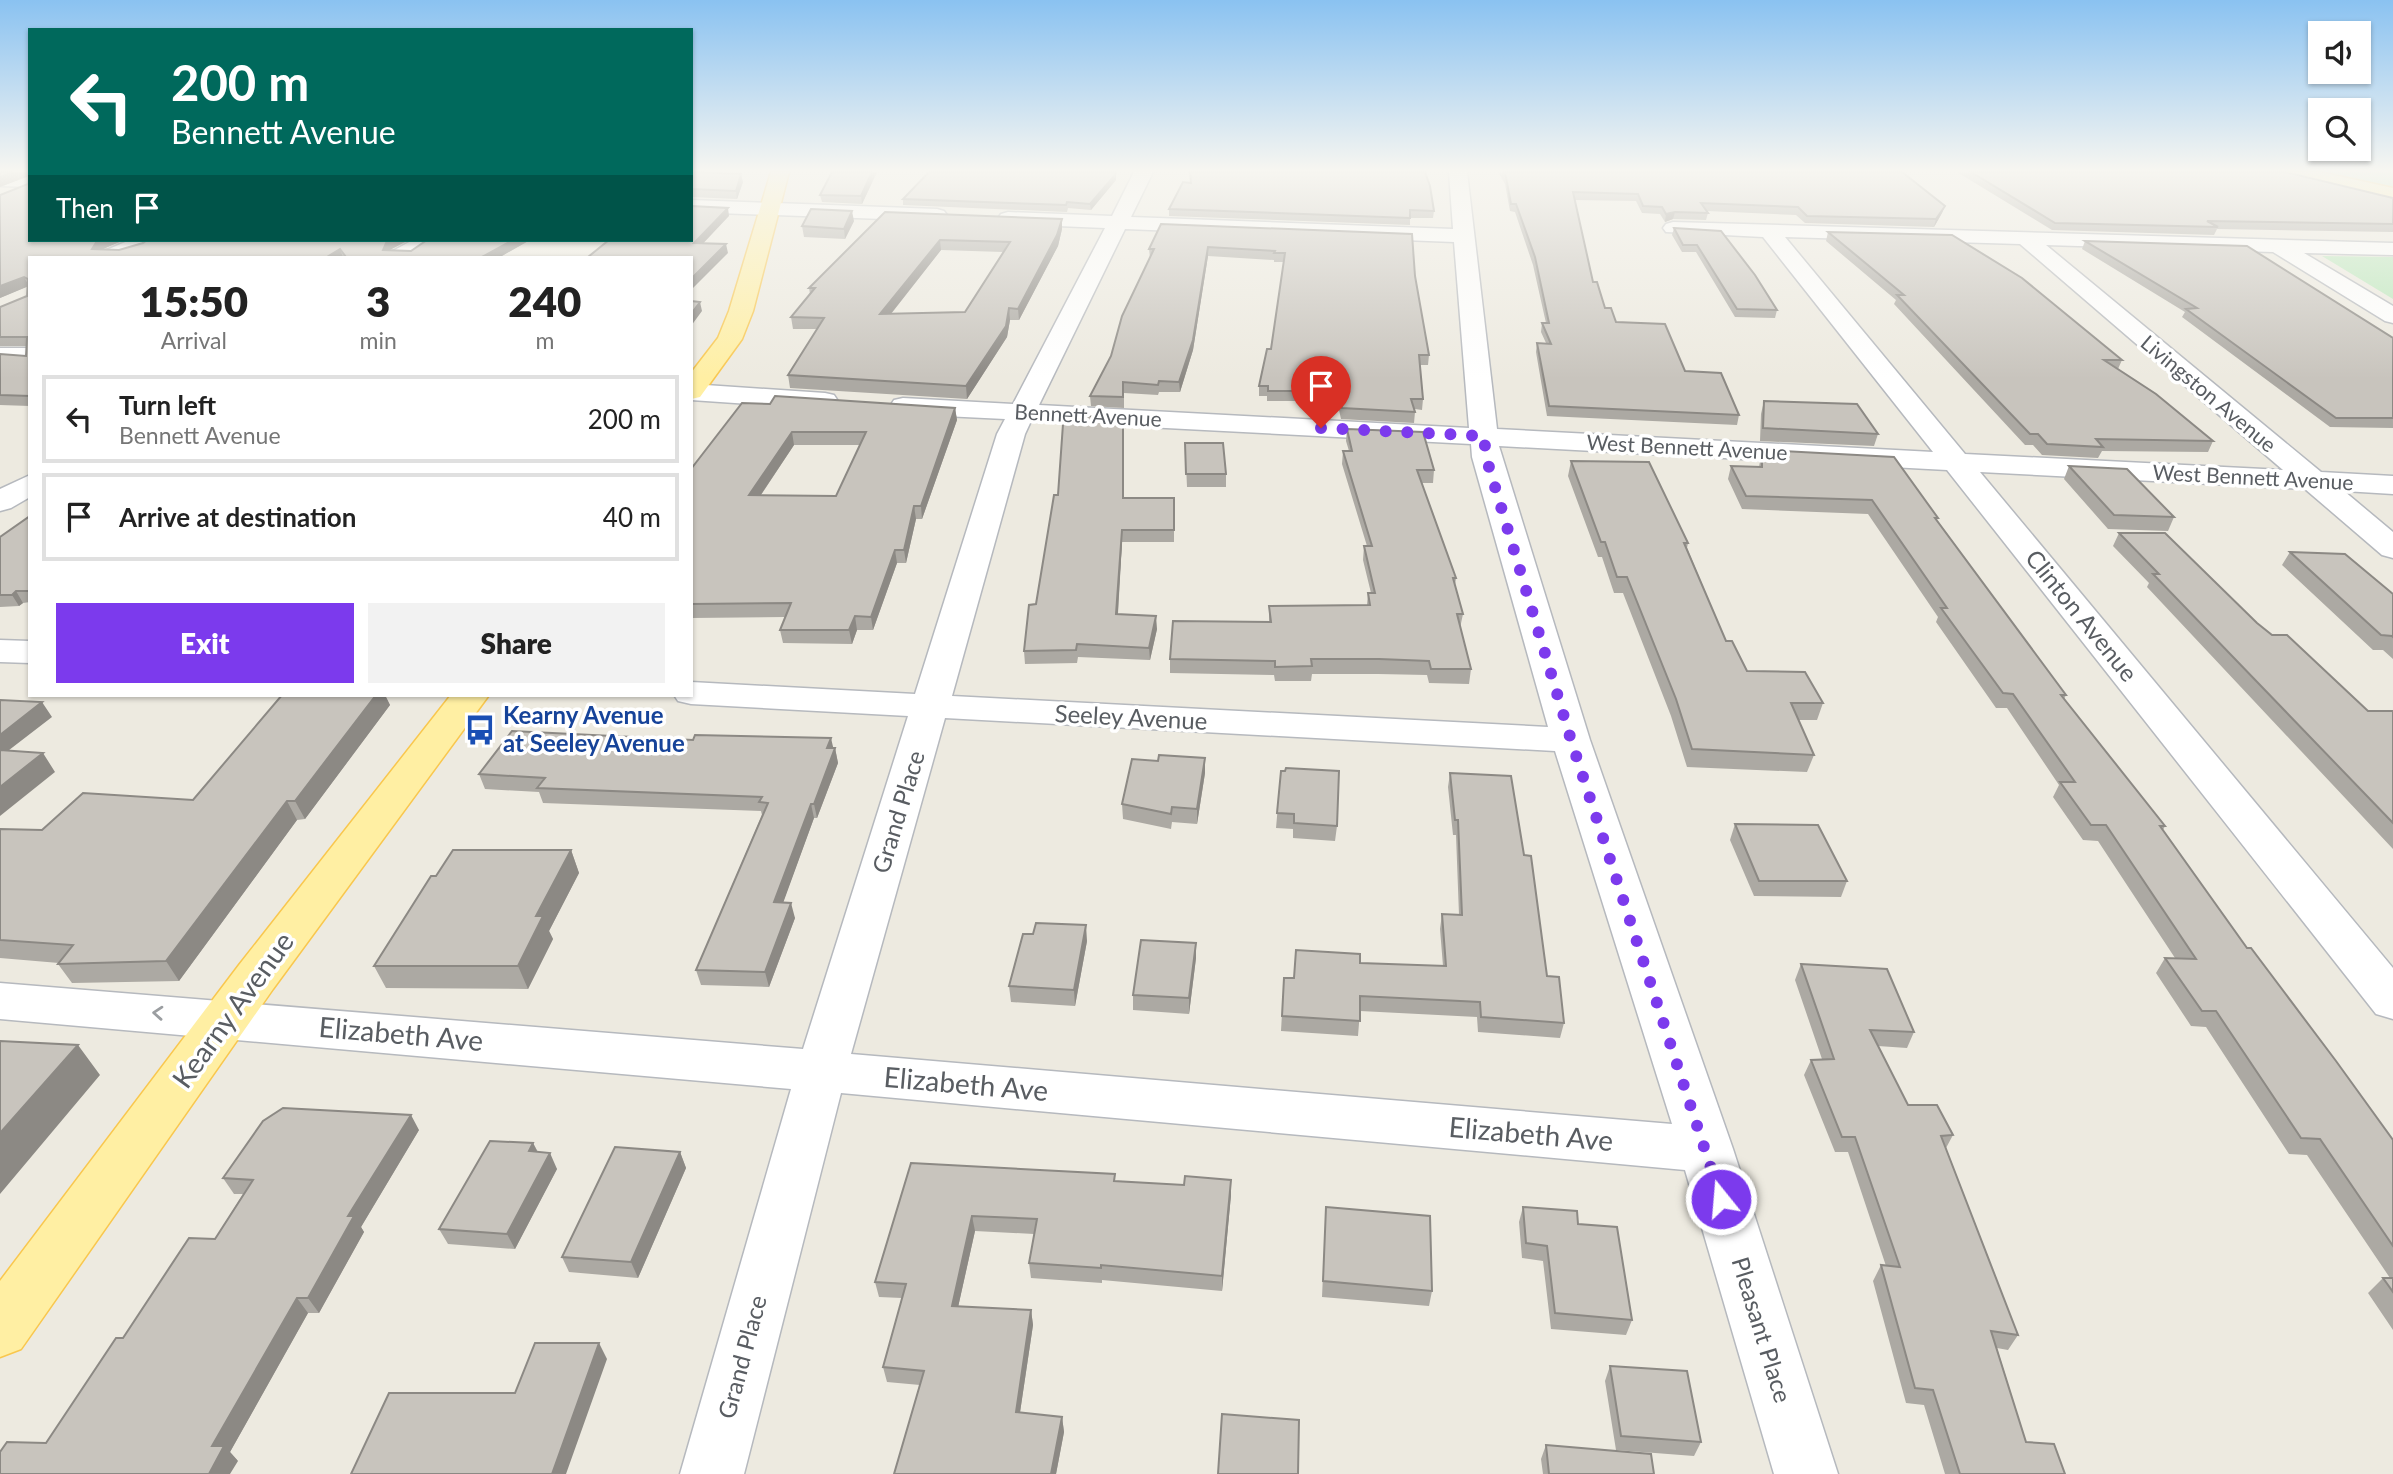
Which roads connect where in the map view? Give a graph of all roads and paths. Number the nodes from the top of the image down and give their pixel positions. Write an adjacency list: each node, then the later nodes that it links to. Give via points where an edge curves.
1 (761, 241): 16 (main road, via 730,339)
2 (1110, 241): 20 (street, Grand Place)
3 (1464, 241): 21 (street, Pleasant Place)
4 (1777, 241): 22 (street, Clinton Avenue)
5 (2028, 241): 23 (street, Livingston Avenue)
6 (2113, 241): 9 (street)
7 (143, 242): 11 (street)
8 (425, 242): 12 (street)
9 (2278, 246): 10 (street); 13 (street)
10 (2393, 249)
11 (112, 256)
12 (401, 256)
13 (2393, 316)
14 (0, 355): 15 (street)
15 (28, 356)
16 (693, 388)
17 (693, 391): 18 (street)
18 (856, 403)
19 (884, 404): 20 (street, Bennett Avenue)
20 (1022, 413): 21 (street, Bennett Avenue); 32 (street, Grand Place, via 1011,434)
21 (1484, 436): 22 (street, West Bennett Avenue); 33 (street, Pleasant Place, via 1486,457)
22 (1959, 464): 23 (street, West Bennett Avenue); 35 (street, Clinton Avenue)
23 (2311, 481): 25 (street, West Bennett Avenue); 27 (street, Livingston Avenue)
24 (28, 485): 26 (street)
25 (2393, 485)
26 (0, 502)
27 (2393, 548)
28 (0, 651): 29 (street)
29 (28, 652)
30 (693, 693): 32 (street, Seeley Avenue)
31 (468, 697): 36 (main road, Kearny Avenue)
32 (931, 708): 33 (street, Seeley Avenue); 37 (street, Grand Place)
33 (1571, 740): 38 (street, Pleasant Place)
34 (0, 1001): 36 (street, Elizabeth Ave, one-way to 34)
35 (2393, 1001)
36 (226, 1019): 37 (street, Elizabeth Ave); 39 (main road, Kearny Avenue)
37 (821, 1072): 38 (street, Elizabeth Ave); 40 (street, Grand Place)
38 (1706, 1149): 41 (street, Pleasant Place)
39 (0, 1329)
40 (712, 1474)
41 (1806, 1474)

